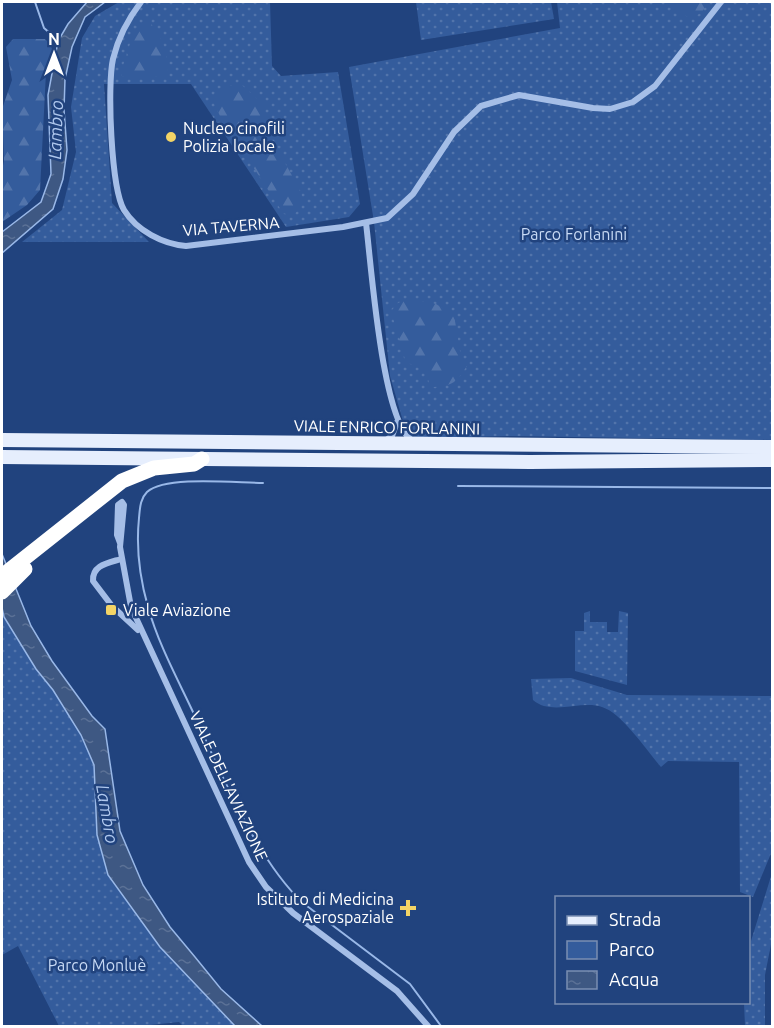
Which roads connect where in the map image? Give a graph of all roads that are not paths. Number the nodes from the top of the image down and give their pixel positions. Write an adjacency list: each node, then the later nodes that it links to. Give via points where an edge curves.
1 (141, 2): 3 (street, VIA TAVERNA, via 121,35 111,73 116,179 122,206 132,219 160,240 186,246)
2 (721, 2): 3 (street, VIA TAVERNA, via 666,74 643,96 622,107 593,108 519,95 482,105 454,132 401,208 383,220)
3 (366, 223): 4 (street, via 384,370)
4 (397, 422): 6 (street, via 389,440); 7 (street, via 408,438)
5 (2, 440): 6 (main road, VIALE ENRICO FORLANINI)
6 (362, 444): 7 (main road, VIALE ENRICO FORLANINI)
7 (420, 444): 8 (main road, VIALE ENRICO FORLANINI)
8 (772, 447)
9 (2, 457): 10 (main road, VIALE ENRICO FORLANINI)
10 (202, 459): 11 (main road, VIALE ENRICO FORLANINI); 14 (highway, via 194,464 154,468 110,489)
11 (772, 460)
12 (120, 543): 12 (street, VIALE DELL'AVIAZIONE, via 124,505 122,502 118,505); 13 (street, VIALE DELL'AVIAZIONE)
13 (121, 559): 16 (street, VIALE DELL'AVIAZIONE); 16 (street, VIALE DELL'AVIAZIONE, via 98,567 93,581)
14 (11, 573): 15 (highway)
15 (2, 592)
16 (140, 632): 17 (street, VIALE DELL'AVIAZIONE, via 257,875 293,913 404,998)
17 (428, 1026)

